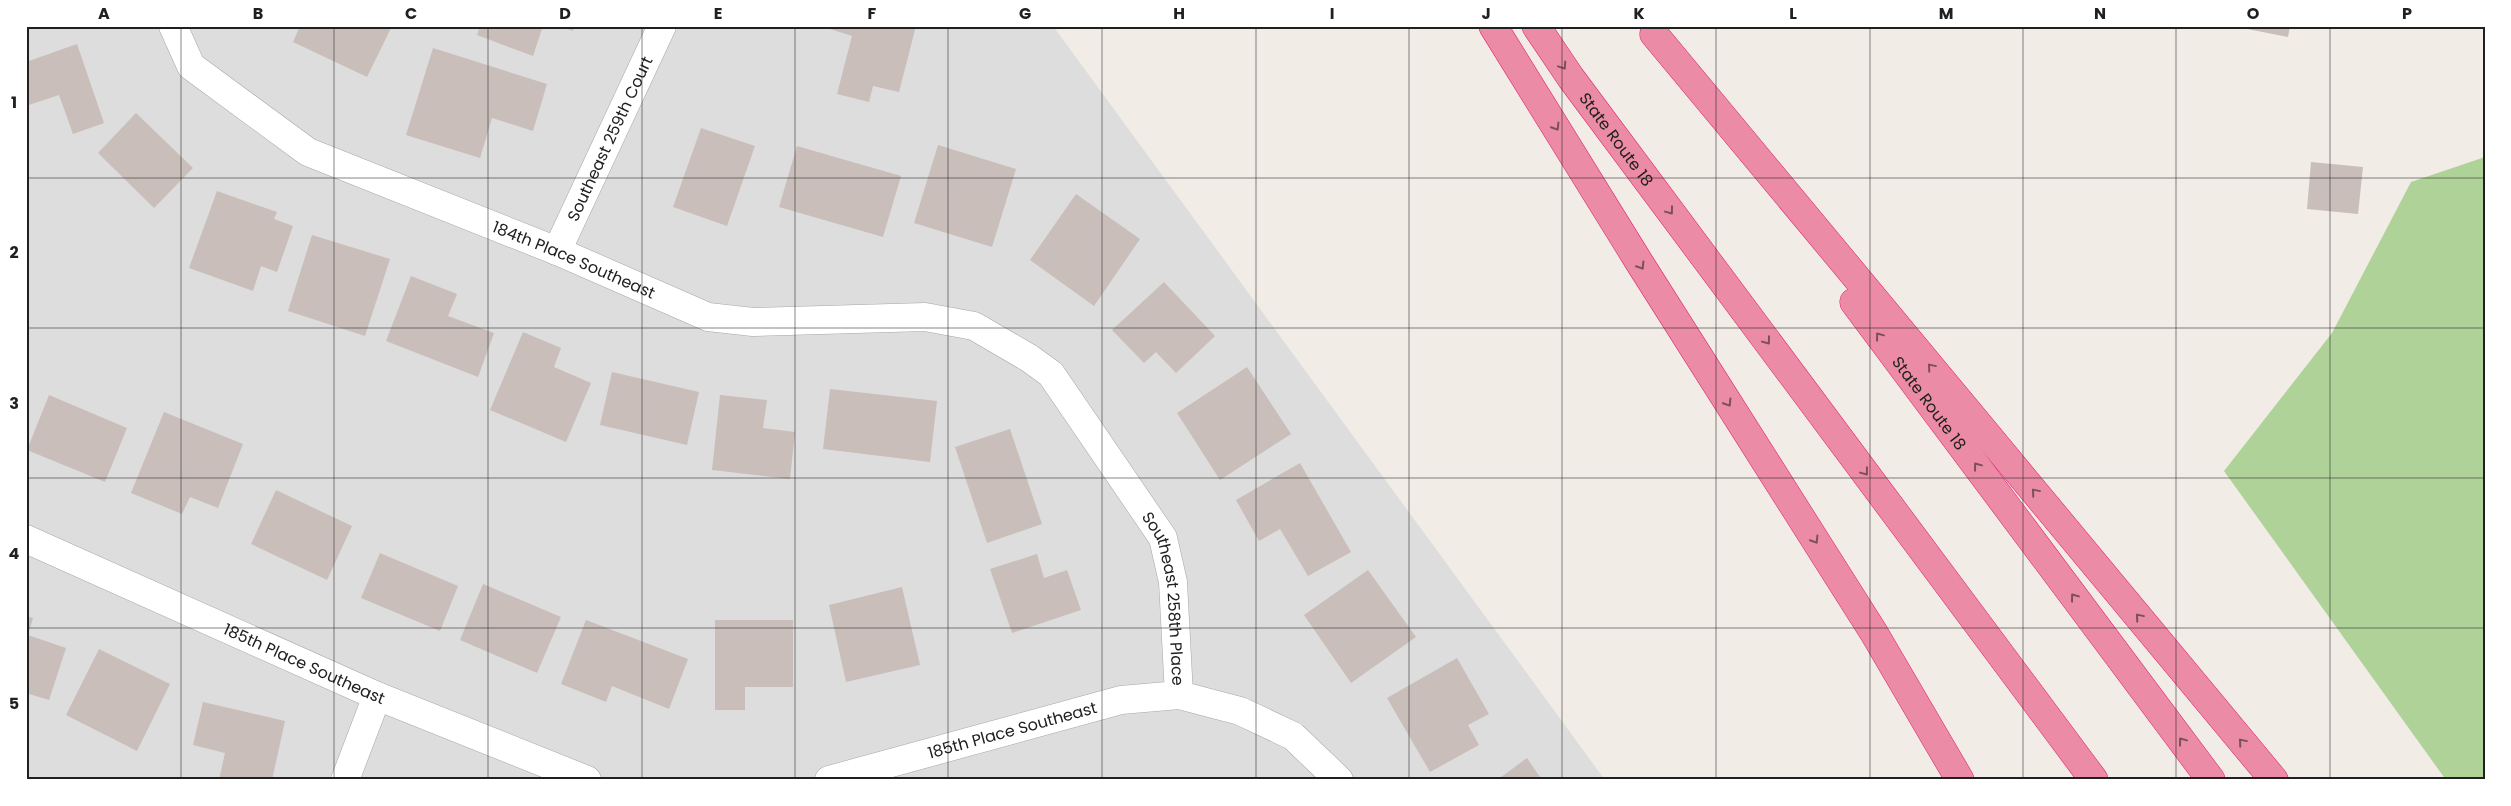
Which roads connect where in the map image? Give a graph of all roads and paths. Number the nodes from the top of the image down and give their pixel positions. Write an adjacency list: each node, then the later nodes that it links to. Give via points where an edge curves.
1 (173, 26): 6 (street, 184th Place Southeast, via 191,66 308,152)
2 (662, 26): 6 (street, Southeast 259th Court)
3 (1493, 26): 15 (highway, one-way to 15, via 1874,633)
4 (1536, 26): 16 (highway, State Route 18, one-way to 16, via 1571,78)
5 (1651, 30): 17 (highway, State Route 18, one-way to 5); 18 (highway, one-way to 5)
6 (557, 251): 7 (street, 184th Place Southeast, via 708,317 753,322 925,318 974,326)
7 (1029, 358): 9 (street, Southeast 258th Place, via 1051,374 1163,538 1173,582)
8 (26, 539): 10 (street, 185th Place Southeast)
9 (1179, 695): 11 (street, 185th Place Southeast, via 1121,700); 14 (street, Southeast 258th Place, via 1240,711 1293,736)
10 (377, 696): 12 (street); 13 (street, 185th Place Southeast)
11 (841, 778)
12 (345, 780)
13 (587, 780)
14 (1339, 780)
15 (1960, 780)
16 (2094, 780)
17 (2211, 780)
18 (2274, 780)

